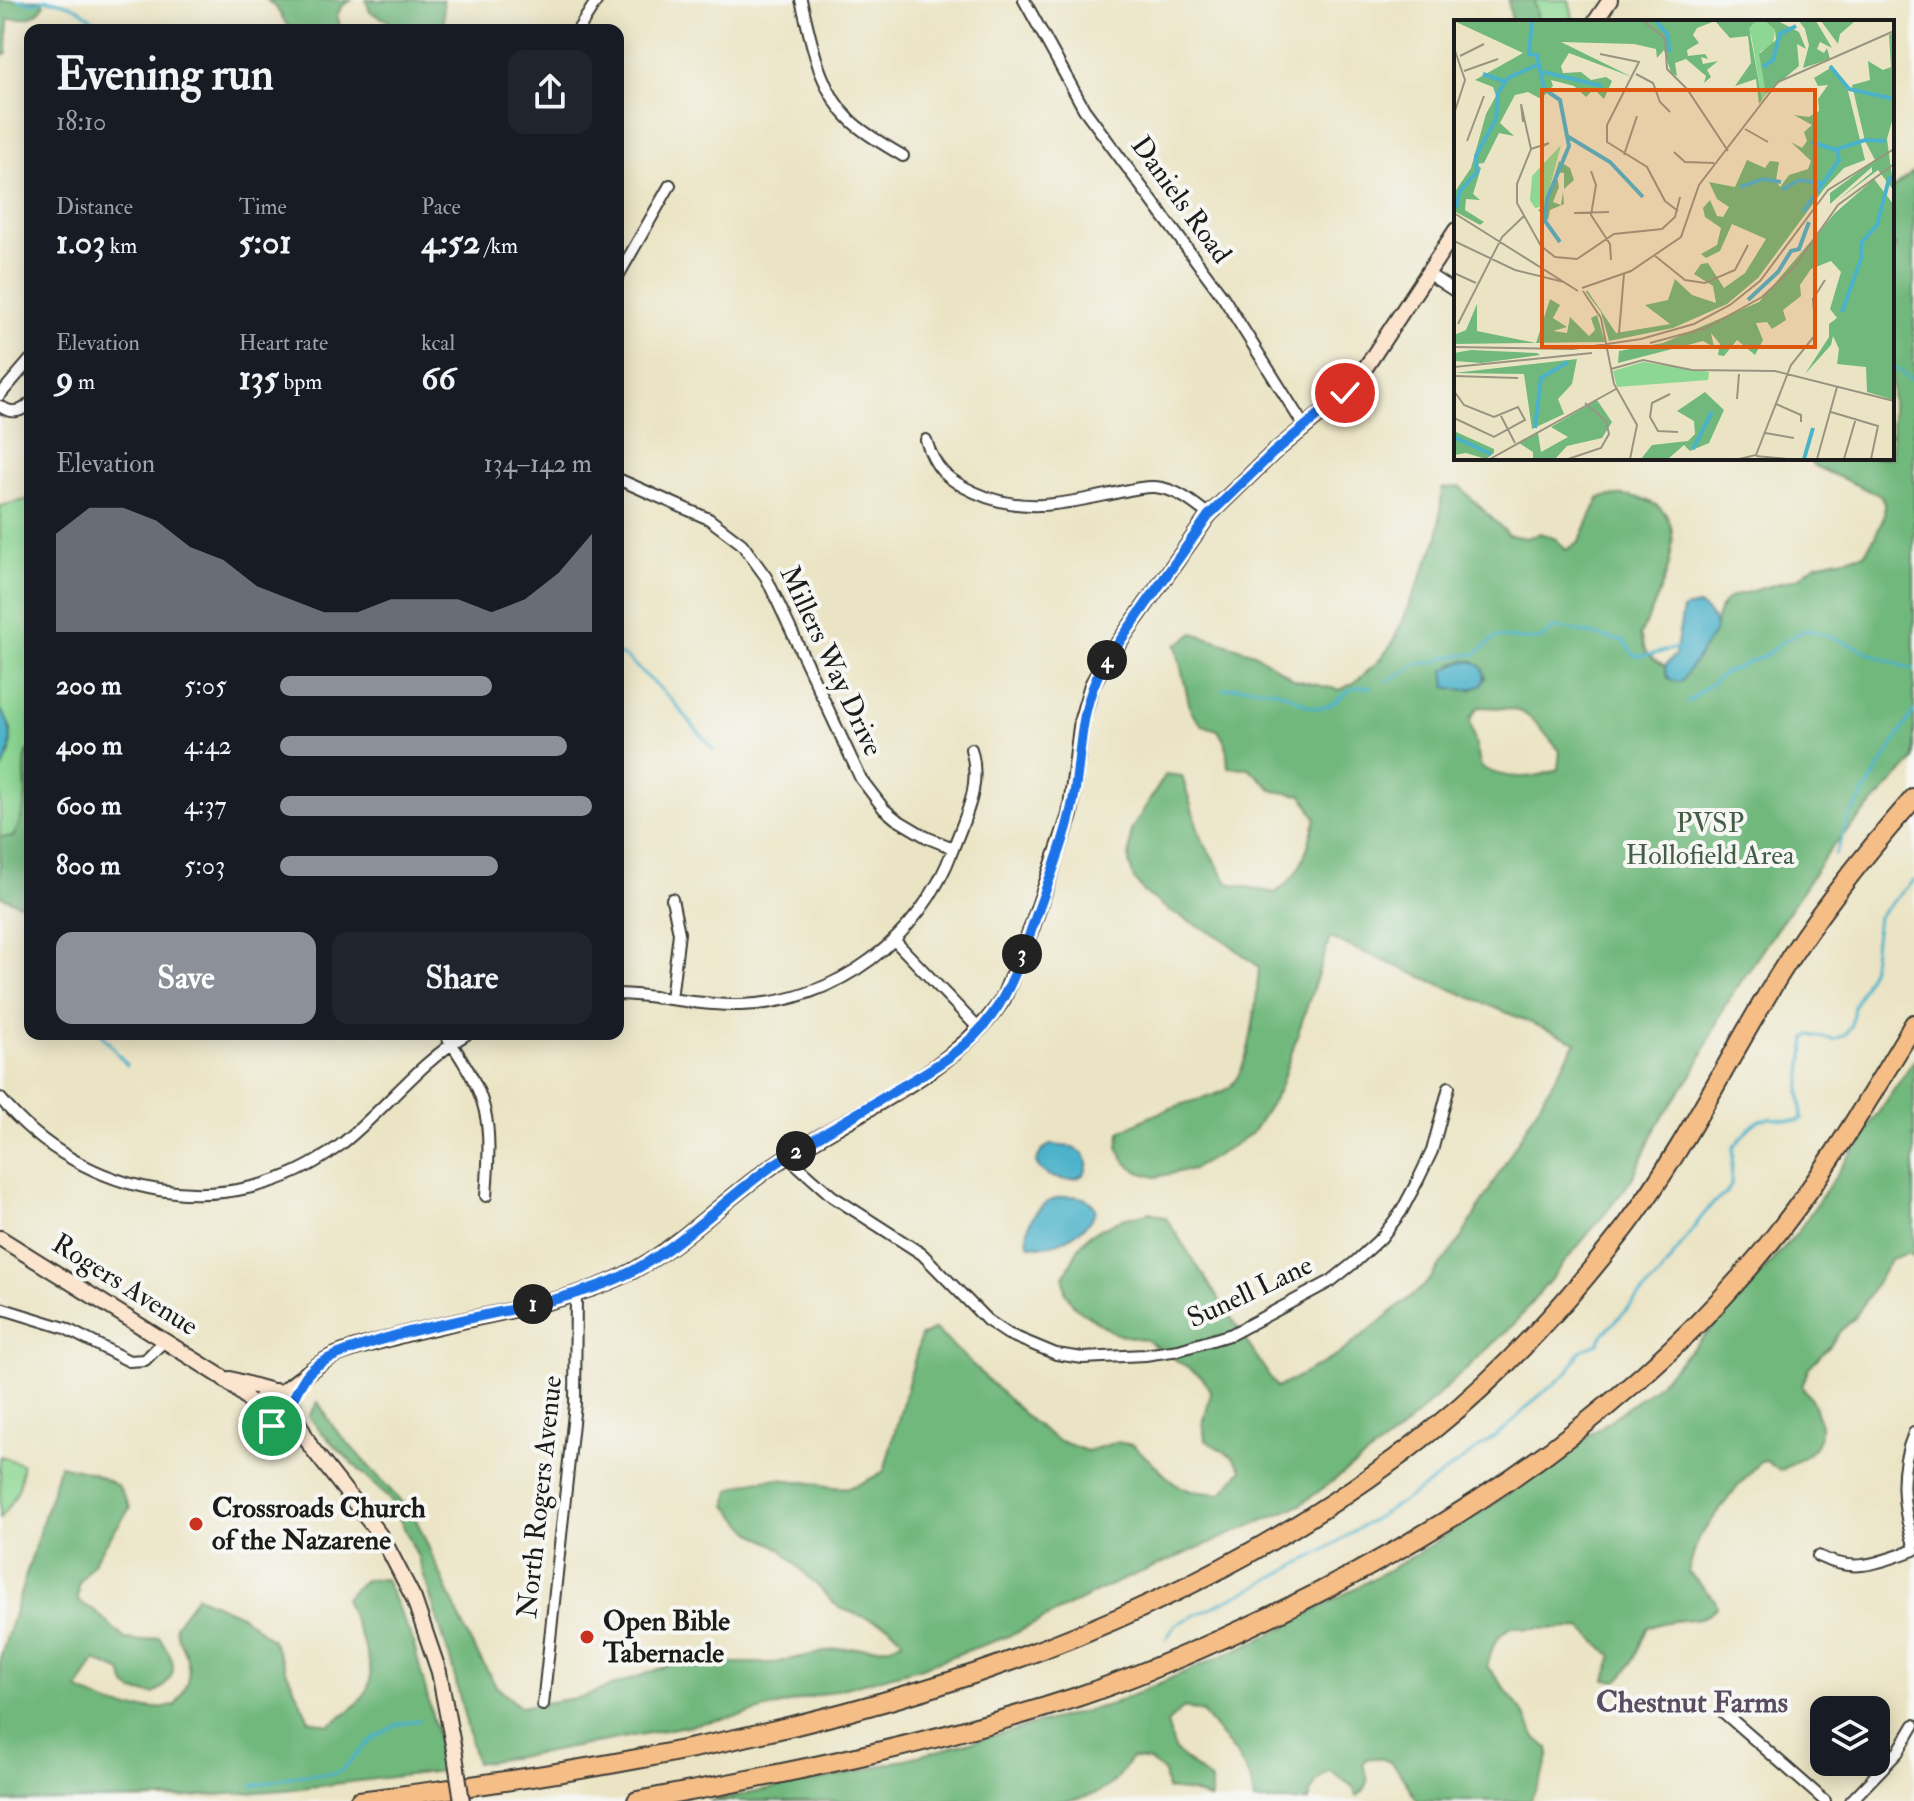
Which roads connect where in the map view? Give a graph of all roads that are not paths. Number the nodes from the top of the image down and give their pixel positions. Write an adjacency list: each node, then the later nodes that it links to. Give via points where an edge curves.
1 (597, 0): 6 (street)
2 (801, 0): 7 (street, via 820,72 838,105 868,135)
3 (1024, 0): 17 (street, Daniels Road, via 1084,109 1223,297)
4 (1610, 0): 5 (street)
5 (1596, 20)
6 (582, 24)
7 (903, 156)
8 (670, 185): 10 (street)
9 (1454, 233): 11 (street)
10 (624, 266)
11 (1427, 273): 12 (street); 17 (street, via 1358,379)
12 (1454, 291)
13 (24, 367): 14 (street)
14 (0, 395)
15 (0, 406): 16 (street, via 10,412)
16 (24, 407)
17 (1304, 426): 20 (street)
18 (926, 440): 20 (street, via 940,471 970,491 1006,504 1051,506 1153,487 1175,491)
19 (624, 482): 23 (street, Millers Way Drive, via 709,519 742,544 766,577 872,794 911,829)
20 (1209, 515): 29 (street, via 1092,685 1061,844 1003,999)
21 (971, 749): 23 (street, via 976,778)
22 (1914, 798): 51 (highway, via 1847,877 1781,972 1626,1226 1479,1388 1440,1424 1322,1510 1195,1580 1068,1640 927,1691 696,1747)
23 (953, 848): 25 (street, via 933,894)
24 (672, 899): 27 (street, via 679,933)
25 (895, 941): 27 (street, via 840,979 798,997 739,1005); 29 (street)
26 (624, 995): 27 (street)
27 (671, 999)
28 (1914, 1024): 53 (highway, via 1805,1198 1707,1314 1595,1416 1435,1526 1285,1609 1081,1696 858,1757)
29 (980, 1030): 34 (street, via 930,1070)
30 (446, 1040): 33 (street, via 361,1128 321,1158 269,1181 224,1191 145,1188 95,1172 31,1132)
31 (449, 1040): 35 (street, via 477,1083 488,1118)
32 (1449, 1087): 34 (street, Sunell Lane, via 1432,1151 1401,1212 1355,1262 1331,1281 1232,1334 1145,1355 1056,1354 1008,1334 987,1320 922,1254 853,1212)
33 (0, 1098)
34 (787, 1156): 37 (street, via 648,1262)
35 (486, 1196)
36 (0, 1238): 39 (street, Rogers Avenue)
37 (576, 1294): 41 (street, via 331,1357 308,1373); 48 (street, North Rogers Avenue, via 575,1404)
38 (0, 1308): 39 (street, via 65,1328 129,1361 145,1360)
39 (164, 1341): 40 (street, Rogers Avenue)
40 (222, 1377): 41 (street, Rogers Avenue); 42 (street, Rogers Avenue)
41 (285, 1400): 42 (street, via 261,1399); 43 (street, via 289,1420); 45 (street)
42 (258, 1412): 43 (street, via 264,1422)
43 (277, 1427): 45 (street)
44 (1914, 1433): 46 (street, via 1902,1488)
45 (311, 1447): 52 (street, bridge, via 383,1539 414,1599 439,1672)
46 (1914, 1548): 47 (street, via 1861,1566)
47 (1818, 1556)
48 (543, 1705)
49 (1723, 1712): 54 (street)
50 (1914, 1725): 55 (street, via 1898,1752)
51 (359, 1801)
52 (462, 1801)
53 (637, 1801)
54 (1825, 1801)
55 (1851, 1801)

